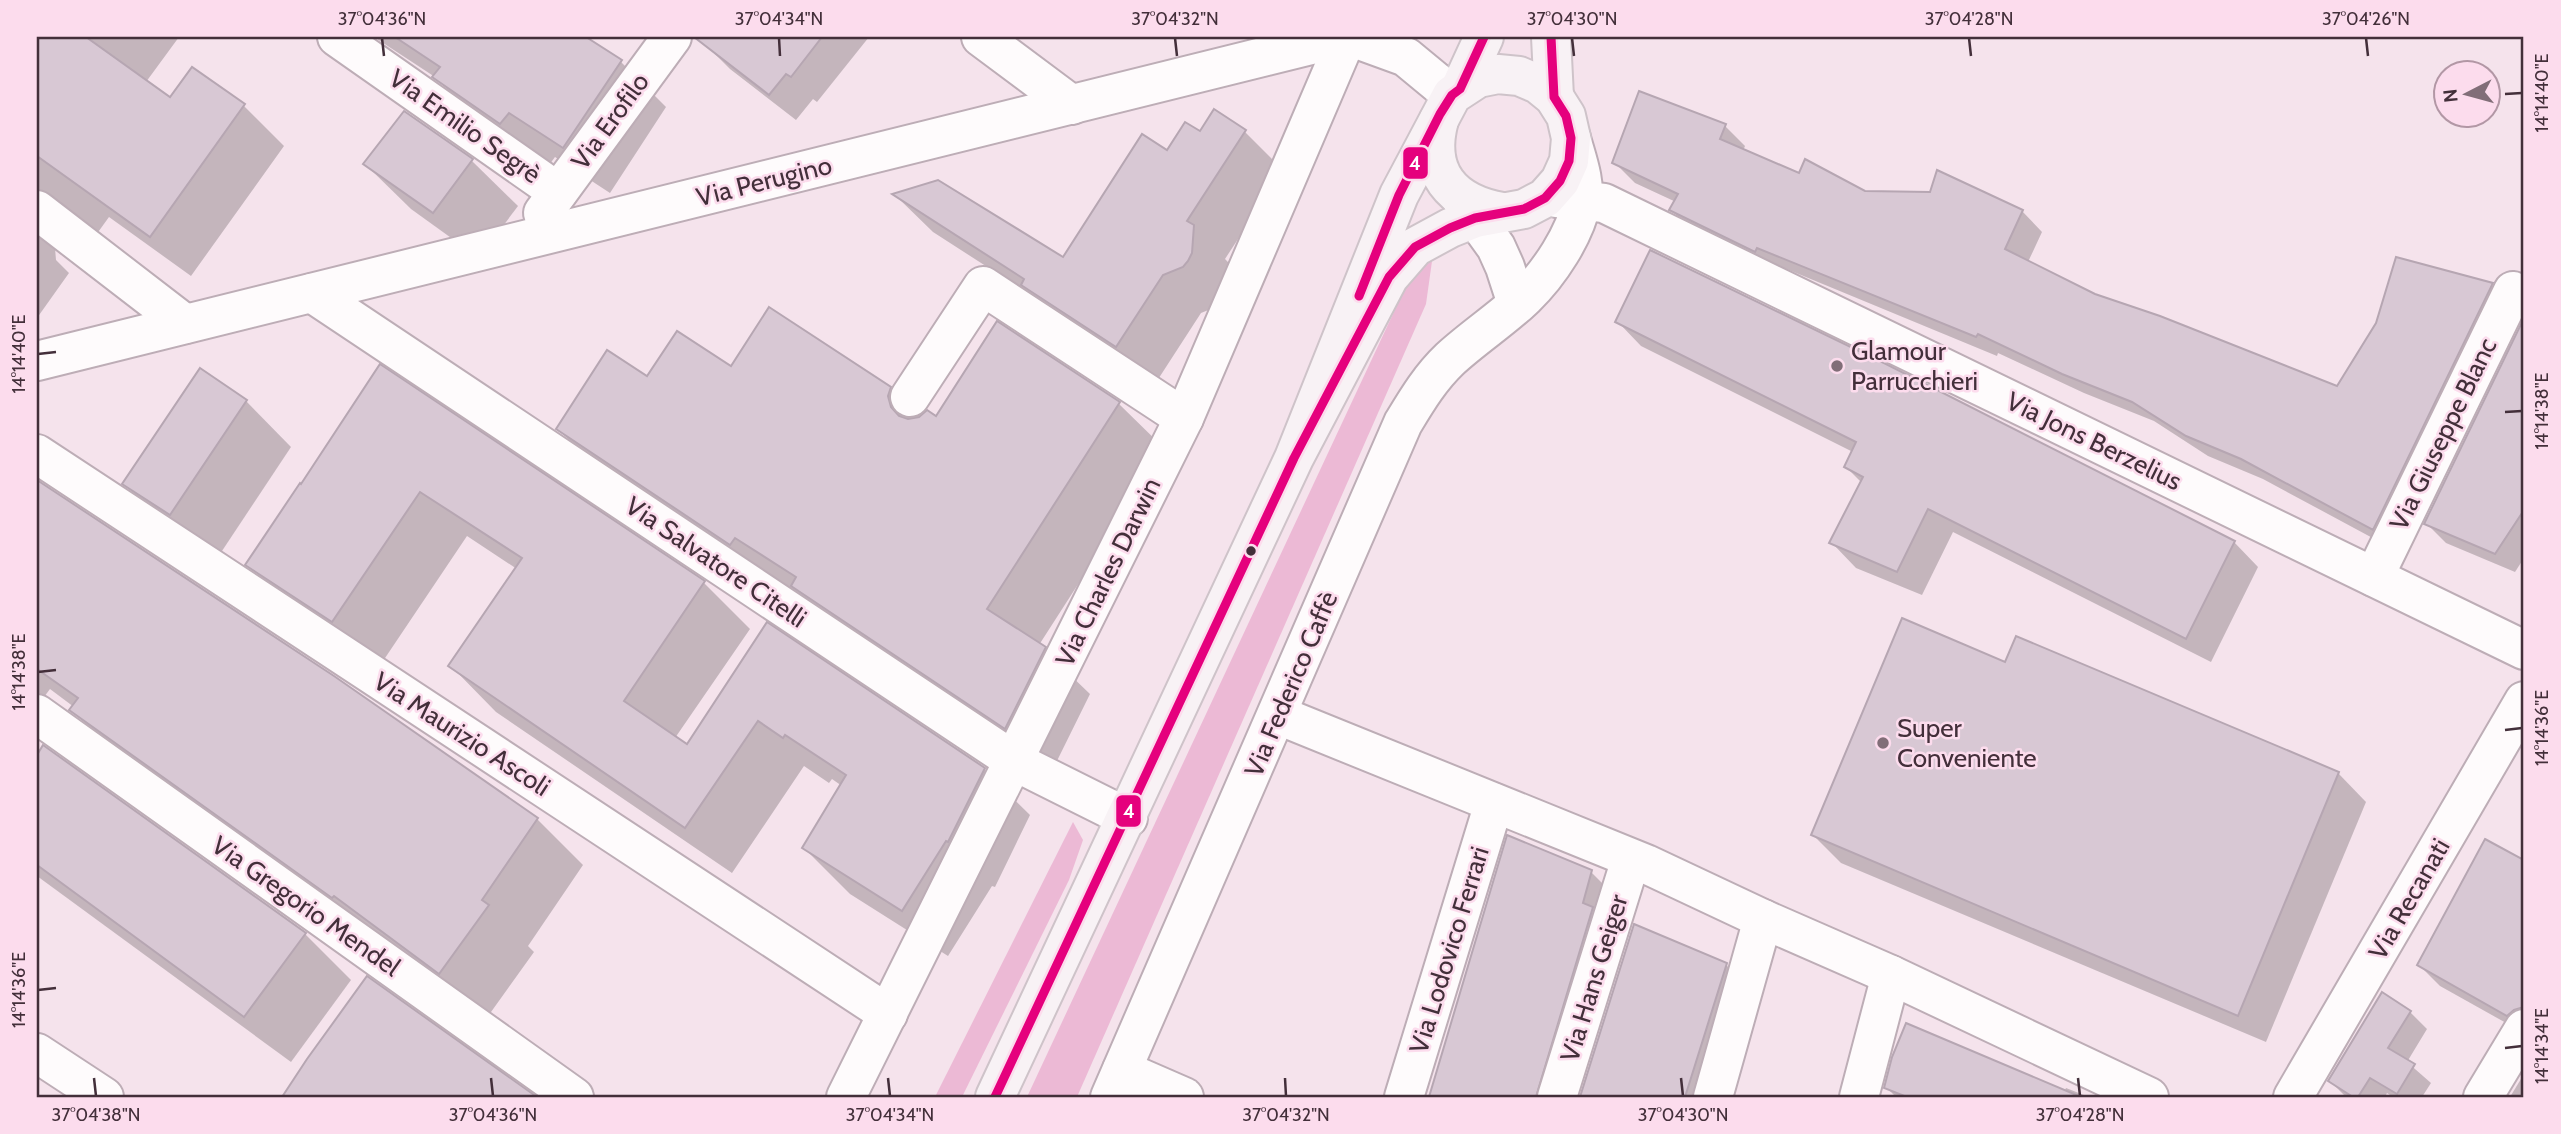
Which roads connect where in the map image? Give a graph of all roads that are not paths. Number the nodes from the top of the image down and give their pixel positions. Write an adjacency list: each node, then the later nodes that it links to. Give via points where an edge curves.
1 (337, 37): 11 (street, Via Emilio Segrè)
2 (1347, 37): 8 (street, via 1406,57); 9 (street, Via Perugino); 23 (street, Via Charles Darwin)
3 (1484, 37): 8 (main road)
4 (1551, 37): 7 (main road)
5 (994, 40): 9 (street)
6 (658, 41): 11 (street, Via Erofilo)
7 (1554, 97): 8 (main road, via 1519,76 1498,74 1478,78); 10 (main road, via 1566,116)
8 (1451, 100): 14 (main road, via 1434,136 1436,159 1445,180); 25 (main road, via 1399,195)
9 (1072, 104): 16 (street, Via Perugino)
10 (1571, 138): 12 (main road, via 1569,161); 13 (street)
11 (558, 192): 16 (street, Via Erofilo)
12 (1545, 198): 13 (street, Via Jons Berzelius); 14 (main road, via 1524,209)
13 (1583, 200): 19 (street, Via Federico Caffè, via 1556,258); 26 (street, Via Jons Berzelius, via 1604,202)
14 (1479, 209): 19 (street); 25 (main road, via 1415,247 1389,277)
15 (37, 210): 20 (street)
16 (524, 240): 18 (street, Via Perugino)
17 (2513, 291): 26 (street, Via Giuseppe Blanc)
18 (312, 293): 20 (street, Via Perugino); 31 (street, Via Salvatore Citelli)
19 (1517, 304): 30 (street, Via Federico Caffè, via 1450,359 1423,389 1403,423)
20 (185, 324): 21 (street, Via Perugino)
21 (37, 361)
22 (910, 397): 23 (street, via 983,286)
23 (1184, 418): 31 (street, Via Charles Darwin)
24 (37, 454): 37 (street, Via Maurizio Ascoli)
25 (1294, 458): 33 (main road)
26 (2374, 577): 27 (street, Via Jons Berzelius)
27 (2524, 650)
28 (2524, 701): 51 (street, Via Recanati)
29 (37, 714): 42 (street, Via Gregorio Mendel)
30 (1278, 715): 32 (street); 40 (street, Via Federico Caffè)
31 (1014, 761): 33 (street, Via Salvatore Citelli); 37 (street, Via Charles Darwin)
32 (1494, 803): 34 (street); 46 (street, Via Lodovico Ferrari)
33 (1128, 818): 44 (main road)
34 (1631, 859): 35 (street); 47 (street, Via Hans Geiger)
35 (1763, 919): 36 (street); 48 (street)
36 (1891, 975): 49 (street); 50 (street)
37 (888, 1014): 43 (street, Via Charles Darwin)
38 (2524, 1030): 52 (street)
39 (37, 1053): 41 (street)
40 (1116, 1084): 45 (street)
41 (104, 1097)
42 (574, 1097)
43 (846, 1097)
44 (995, 1097)
45 (1184, 1097)
46 (1405, 1097)
47 (1557, 1097)
48 (1713, 1097)
49 (1859, 1097)
50 (2149, 1097)
51 (2293, 1097)
52 (2483, 1097)

